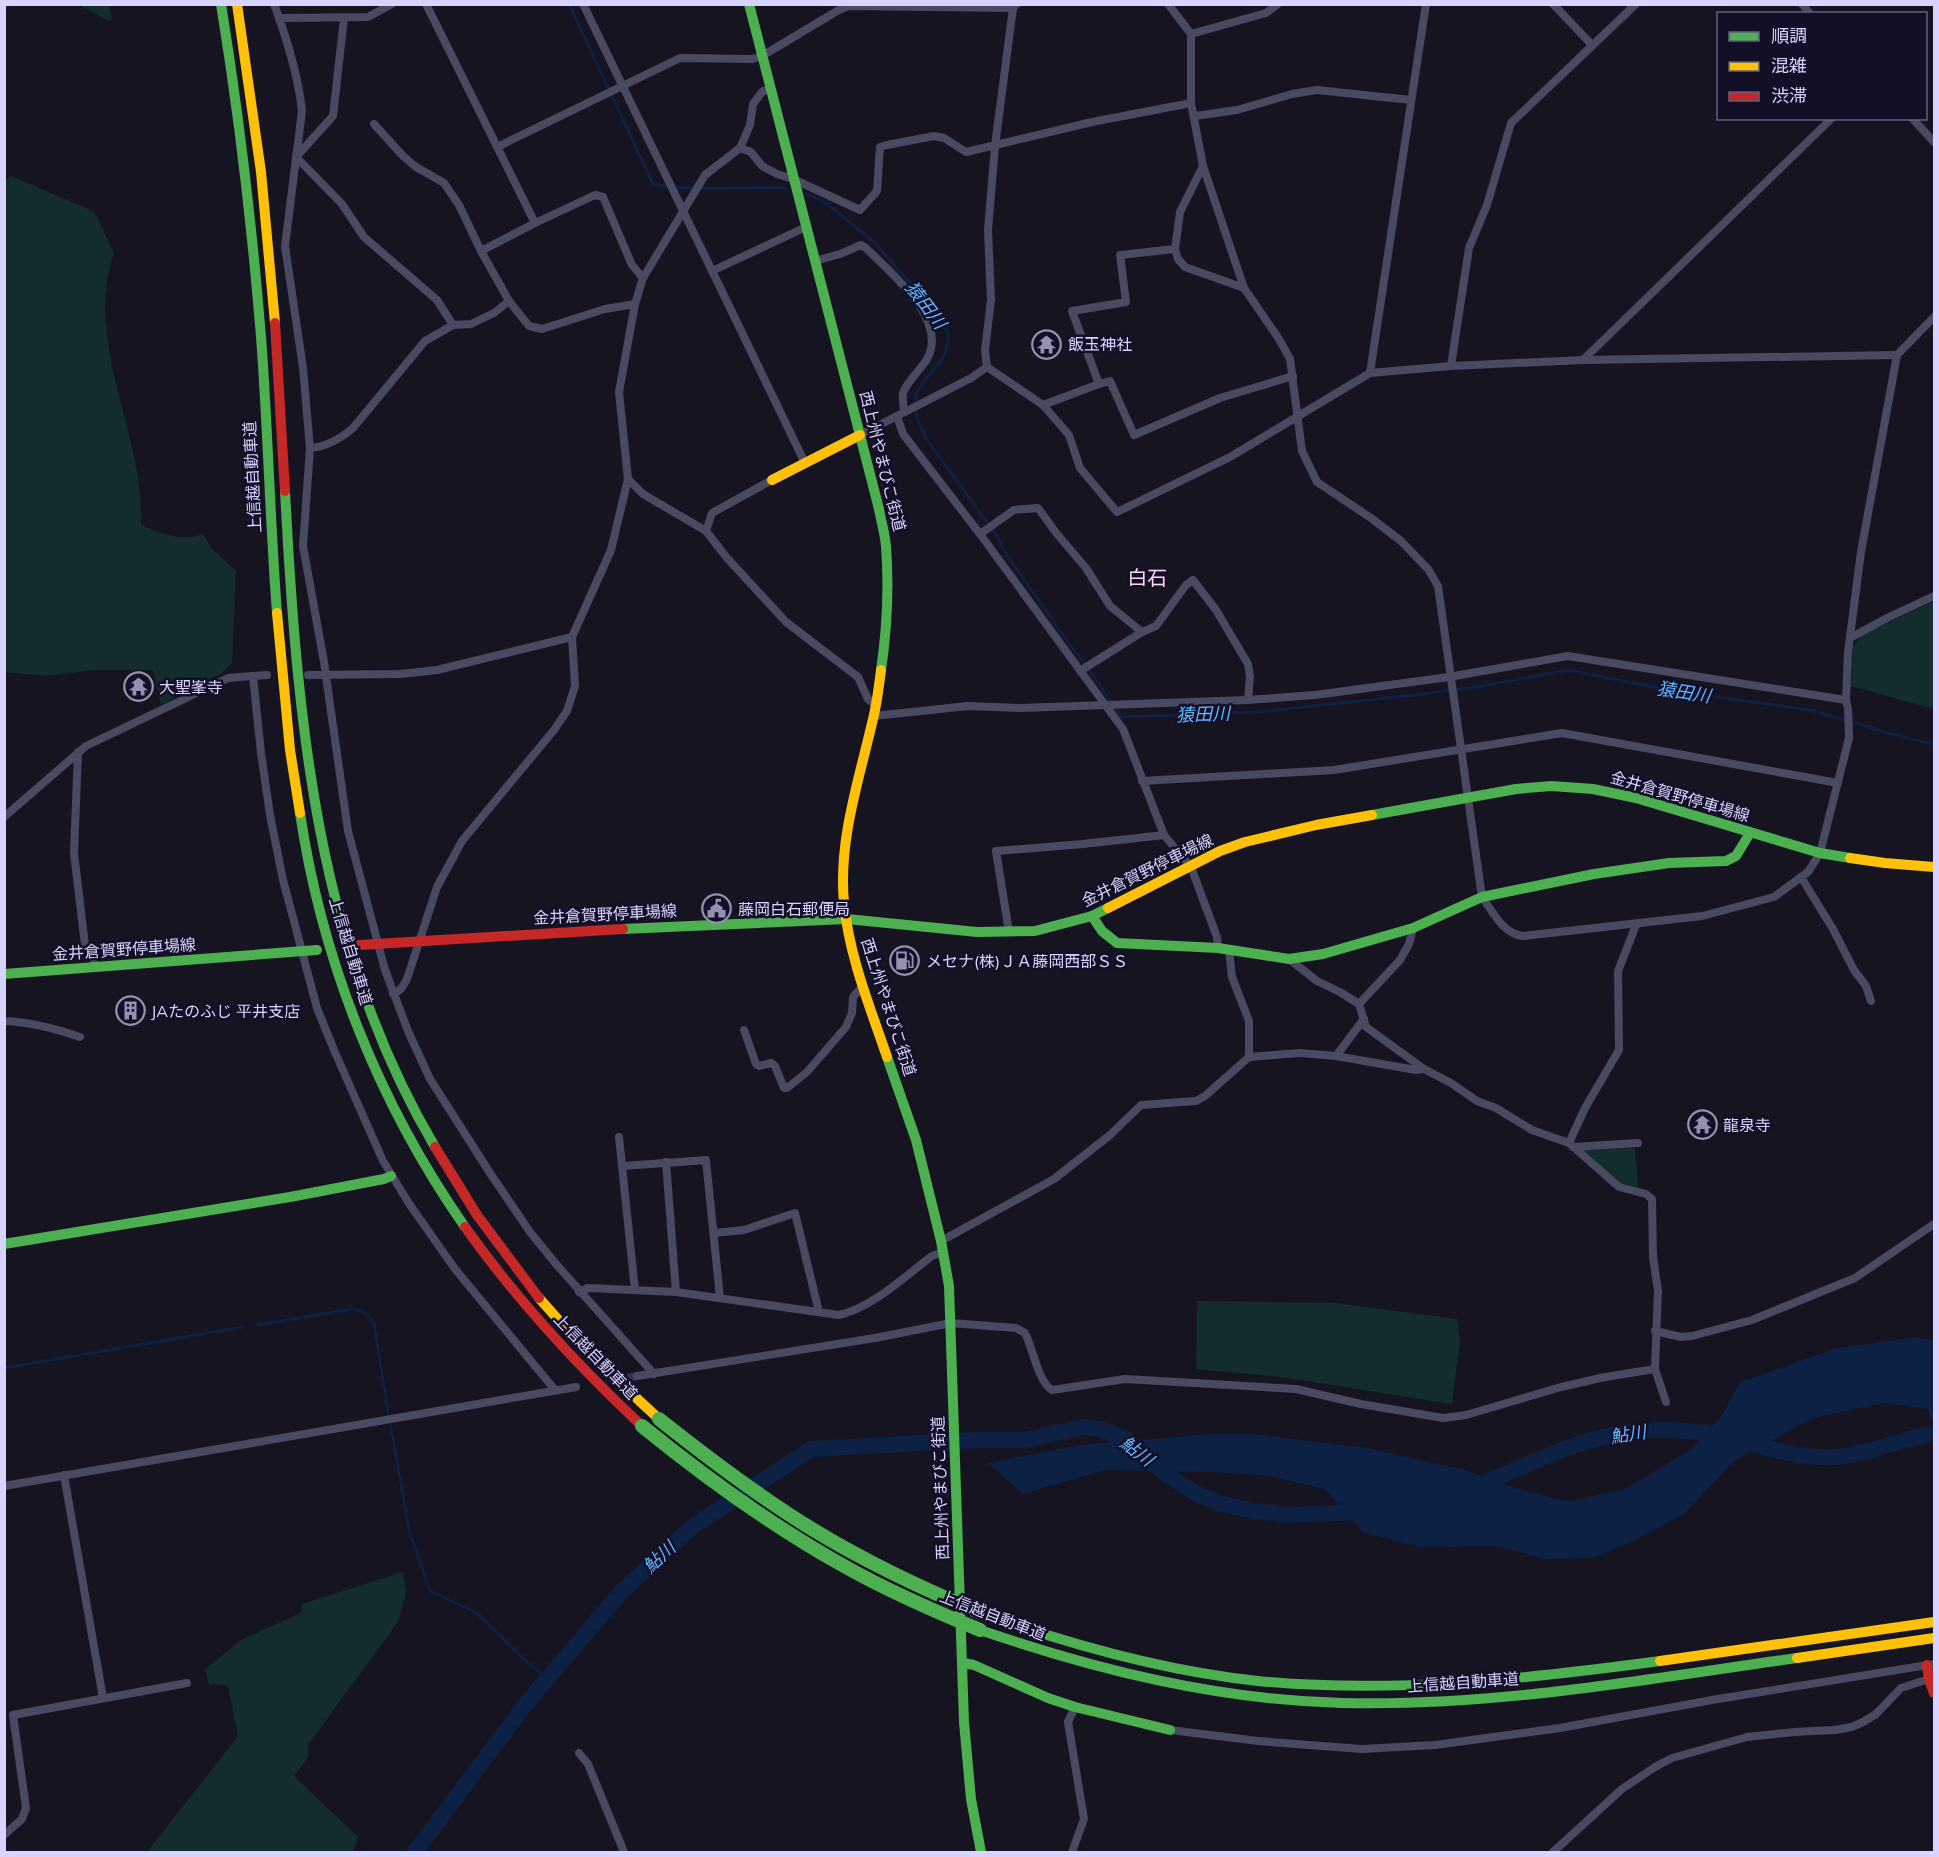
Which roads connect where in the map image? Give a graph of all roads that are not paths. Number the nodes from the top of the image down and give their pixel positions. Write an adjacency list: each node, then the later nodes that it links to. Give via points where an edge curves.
1 (221, 4): 142 (main road, 上信越自動車道, bridge, via 252,240 286,715 302,825 336,966 384,1086 447,1200 525,1305 642,1426 711,1481 793,1537 881,1587 980,1630 1070,1660 1191,1687 1294,1700 1444,1701 1545,1692)
2 (237, 4): 141 (main road, 上信越自動車道, bridge, via 267,235 290,591 302,713 318,827 334,897 366,1004 400,1083 439,1156 484,1227 519,1272 605,1369 658,1419 721,1469 832,1543 916,1586 981,1613 1105,1654 1196,1672 1295,1684 1447,1685 1551,1676)
3 (274, 4): 15 (street)
4 (392, 4): 14 (street, via 368,17)
5 (426, 4): 29 (street)
6 (583, 4): 19 (street)
7 (749, 4): 18 (main road, 西上州やまびこ街道)
8 (1168, 4): 16 (street)
9 (1278, 4): 16 (street, via 1266,13)
10 (1426, 4): 21 (street)
11 (1552, 4): 17 (street)
12 (1636, 4): 17 (street)
13 (1014, 6): 18 (street, via 848,6); 28 (street)
14 (344, 18): 15 (street); 31 (street, via 333,116)
15 (279, 19): 31 (street, via 300,89 302,111)
16 (1191, 34): 22 (street)
17 (1592, 45): 49 (street, via 1511,123 1488,205 1469,248)
18 (762, 56): 19 (street, via 680,58); 20 (main road, 西上州やまびこ街道)
19 (622, 85): 29 (street); 34 (street)
20 (770, 89): 30 (street, via 763,91 753,104); 33 (main road, 西上州やまびこ街道)
21 (1412, 100): 23 (street, via 1317,90); 51 (street)
22 (1191, 103): 23 (street); 28 (street)
23 (1195, 117): 32 (street)
24 (1830, 120): 48 (street)
25 (1914, 120): 27 (street)
26 (374, 124): 38 (street, via 403,156 444,183)
27 (1935, 142)
28 (995, 146): 33 (street, via 966,153 953,142 934,136 880,147 877,192 860,210); 50 (street, via 988,230 992,300 985,350)
29 (496, 147): 35 (street)
30 (741, 148): 33 (street, via 777,174); 34 (street, via 705,175)
31 (296, 157): 46 (street, via 342,204 364,237 436,300); 58 (street, via 285,246)
32 (1203, 166): 37 (street, via 1180,212); 42 (street)
33 (793, 179): 36 (main road, 西上州やまびこ街道)
34 (684, 211): 40 (street); 41 (street)
35 (535, 223): 38 (street); 41 (street, via 595,195 603,197 632,265)
36 (806, 227): 39 (main road, 西上州やまびこ街道); 40 (street)
37 (1175, 249): 42 (street, via 1185,267); 53 (street, via 1120,255 1126,302 1072,311)
38 (481, 251): 43 (street)
39 (815, 261): 55 (street, via 861,245 924,311 933,340 928,357 903,394); 57 (main road, 西上州やまびこ街道)
40 (712, 271): 59 (street)
41 (643, 278): 44 (street)
42 (1244, 288): 52 (street, via 1279,339 1290,359)
43 (509, 301): 44 (street, via 529,326 542,329); 46 (street, via 471,324)
44 (635, 304): 60 (street, via 619,392)
45 (1935, 317): 47 (street)
46 (453, 325): 58 (street, via 425,340 343,437)
47 (1897, 355): 48 (street); 67 (street)
48 (1583, 360): 49 (street)
49 (1450, 366): 51 (street)
50 (987, 367): 54 (street); 55 (street)
51 (1370, 373): 56 (street)
52 (1293, 376): 53 (street, via 1220,398 1134,435 1110,381); 56 (street)
53 (1099, 384): 54 (street)
54 (1043, 405): 56 (street, via 1069,435 1080,468 1117,512 1230,457)
55 (901, 414): 57 (street); 63 (street, via 903,434)
56 (1298, 418): 73 (street, via 1302,451 1317,482 1401,541 1428,569 1438,586)
57 (860, 435): 59 (main road); 77 (main road, 西上州やまびこ街道, via 886,545 885,645)
58 (310, 448): 71 (street, via 303,546)
59 (805, 463): 61 (main road)
60 (628, 479): 62 (street, via 642,494); 66 (street, via 611,550)
61 (772, 480): 62 (street, via 712,513)
62 (706, 531): 77 (street, via 786,622 858,677)
63 (981, 533): 65 (street, via 1014,510 1038,508 1086,568 1110,606); 68 (street)
64 (1935, 596): 67 (street)
65 (1142, 632): 68 (street); 74 (street, via 1156,626 1193,580 1248,664)
66 (572, 637): 71 (street, via 437,670); 96 (street, via 575,686 567,711 462,841 437,887)
67 (1850, 638): 75 (street)
68 (1082, 670): 76 (street)
69 (267, 675): 72 (street)
70 (308, 675): 71 (street)
71 (325, 675): 97 (street, via 348,831)
72 (253, 676): 79 (street, via 228,678); 101 (street, via 270,814)
73 (1449, 676): 74 (street); 75 (street, via 1568,656); 78 (street)
74 (1248, 700): 76 (street)
75 (1846, 700): 81 (street, via 1849,738)
76 (1106, 704): 77 (street); 80 (street, via 1123,729)
77 (874, 710): 92 (main road, 西上州やまびこ街道, via 844,854)
78 (1460, 750): 80 (street, via 1334,770); 81 (street, via 1562,733); 82 (street)
79 (78, 752): 83 (street); 103 (street, via 74,853 85,945)
80 (1142, 781): 85 (street)
81 (1838, 783): 86 (street)
82 (1468, 797): 84 (main road, 金井倉賀野停車場線, via 1551,786 1593,789); 87 (main road, 金井倉賀野停車場線, via 1245,842); 90 (street)
83 (4, 818)
84 (1750, 833): 86 (main road, 金井倉賀野停車場線); 90 (main road, via 1736,856 1726,861 1669,863 1594,874)
85 (1164, 835): 87 (street); 95 (street, via 996,851)
86 (1820, 854): 88 (main road, 金井倉賀野停車場線); 89 (street)
87 (1191, 867): 91 (main road, 金井倉賀野停車場線); 99 (street)
88 (1935, 867)
89 (1801, 878): 93 (street, via 1774,897 1757,902 1702,916); 107 (street, via 1866,986)
90 (1482, 897): 93 (street, via 1514,935); 94 (main road)
91 (1092, 915): 95 (main road, 金井倉賀野停車場線, via 1058,926); 99 (main road, via 1102,931 1117,943)
92 (846, 919): 95 (main road, 金井倉賀野停車場線); 96 (main road, 金井倉賀野停車場線); 105 (main road, 西上州やまびこ街道)
93 (1636, 925): 118 (street, via 1618,970 1619,1050 1586,1108)
94 (1413, 928): 102 (main road, via 1323,954); 108 (street, via 1400,960)
95 (1009, 932)
96 (419, 942): 97 (main road, 金井倉賀野停車場線); 106 (street, via 407,979)
97 (379, 944): 98 (main road, 金井倉賀野停車場線); 106 (street)
98 (359, 945)
99 (1223, 949): 102 (main road); 114 (street, via 1249,1021)
100 (317, 950): 101 (main road, 金井倉賀野停車場線)
101 (302, 951): 103 (main road, 金井倉賀野停車場線); 121 (street, via 317,1008)
102 (1289, 958): 108 (street, via 1317,981)
103 (97, 967): 104 (main road, 金井倉賀野停車場線)
104 (4, 974)
105 (863, 986): 111 (street, via 853,998 846,1027 807,1072 787,1088 775,1066 756,1064); 125 (main road, 西上州やまびこ街道, via 916,1140)
106 (393, 994): 127 (street, via 418,1055 445,1105 530,1232)
107 (1870, 1001)
108 (1359, 1004): 109 (street)
109 (1364, 1019): 113 (street); 115 (street, via 1366,1027)
110 (4, 1021): 112 (street, via 34,1023)
111 (744, 1030)
112 (80, 1037)
113 (1336, 1056): 114 (street, via 1300,1053); 115 (street)
114 (1250, 1057): 125 (street, via 1196,1101 1141,1105 1054,1179)
115 (1424, 1069): 118 (street, via 1532,1130)
116 (619, 1137): 120 (street)
117 (1638, 1143): 118 (street)
118 (1571, 1145): 132 (street, via 1619,1187 1646,1194 1652,1200 1658,1291)
119 (666, 1162): 120 (street); 123 (street, via 706,1160); 128 (street)
120 (623, 1166): 126 (street)
121 (391, 1176): 124 (main road, via 290,1197); 137 (street, via 455,1269)
122 (1935, 1224): 132 (street, via 1855,1278 1752,1320 1692,1336)
123 (714, 1233): 129 (street); 130 (street, via 744,1230 795,1213)
124 (4, 1244)
125 (942, 1246): 130 (street, via 868,1304 839,1315); 131 (main road, 西上州やまびこ街道)
126 (635, 1290): 127 (street, via 588,1288); 128 (street)
127 (579, 1293): 134 (street)
128 (676, 1293): 129 (street)
129 (720, 1298): 130 (street)
130 (819, 1312)
131 (951, 1323): 133 (street, via 1016,1328 1025,1333 1041,1378 1052,1390 1125,1379 1296,1389 1443,1418 1561,1387); 134 (street); 143 (main road, 西上州やまびこ街道)
132 (1655, 1331): 133 (street)
133 (1655, 1369): 138 (street)
134 (654, 1374): 135 (street)
135 (637, 1376)
136 (576, 1387): 137 (street)
137 (555, 1390): 139 (street)
138 (1666, 1402)
139 (64, 1475): 140 (street); 147 (street)
140 (4, 1485)
141 (1935, 1622)
142 (1935, 1638)
143 (963, 1663): 148 (main road); 153 (main road, 西上州やまびこ街道, via 965,1755)
144 (1930, 1669): 146 (main road); 149 (street, via 1435,1745 1362,1749); 155 (street, via 1901,1689 1876,1714 1852,1726 1747,1737 1672,1758 1622,1789)
145 (187, 1683): 147 (street)
146 (1935, 1693)
147 (103, 1698): 151 (street, via 13,1715 26,1808 22,1819)
148 (1075, 1707): 149 (main road); 154 (street, via 1068,1722 1084,1819)
149 (1170, 1730)
150 (579, 1753): 152 (street, via 588,1764)
151 (4, 1835)
152 (624, 1852)
153 (981, 1852)
154 (1071, 1852)
155 (1553, 1852)

